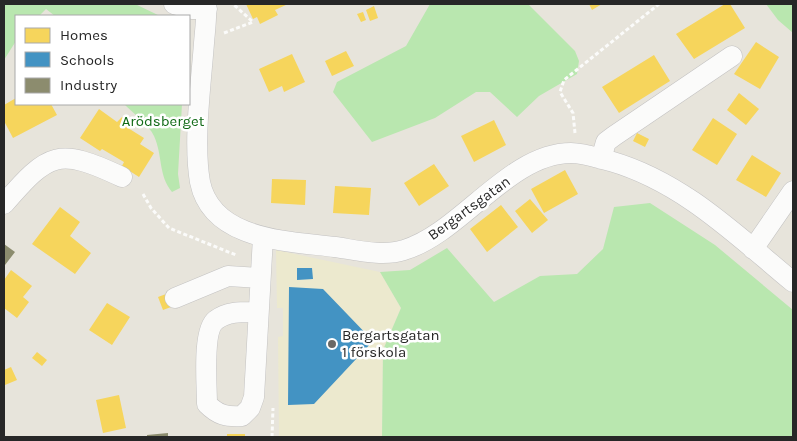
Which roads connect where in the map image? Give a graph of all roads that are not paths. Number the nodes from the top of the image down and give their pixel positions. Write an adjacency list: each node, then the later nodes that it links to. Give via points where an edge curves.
1 (174, 4): 2 (street, via 194,9)
2 (207, 6): 8 (street, Bergartsgatan, via 199,136 200,183 217,213 241,229)
3 (732, 56): 4 (street, via 606,142)
4 (601, 159): 8 (street, Bergartsgatan, via 572,153 551,156 498,186 432,237 404,251 378,252); 9 (street, Bergartsgatan, via 655,178 720,220)
5 (122, 177): 7 (street, via 74,158 59,158 42,164)
6 (793, 191): 9 (street)
7 (4, 204)
8 (268, 238): 10 (street)
9 (753, 249): 11 (street, Bergartsgatan)
10 (260, 278): 12 (street, via 228,276); 13 (street)
11 (793, 282)
12 (175, 298)
13 (258, 312): 13 (street, via 254,397 250,408 242,416 228,417 215,413 206,404 207,334 214,321 232,312)

